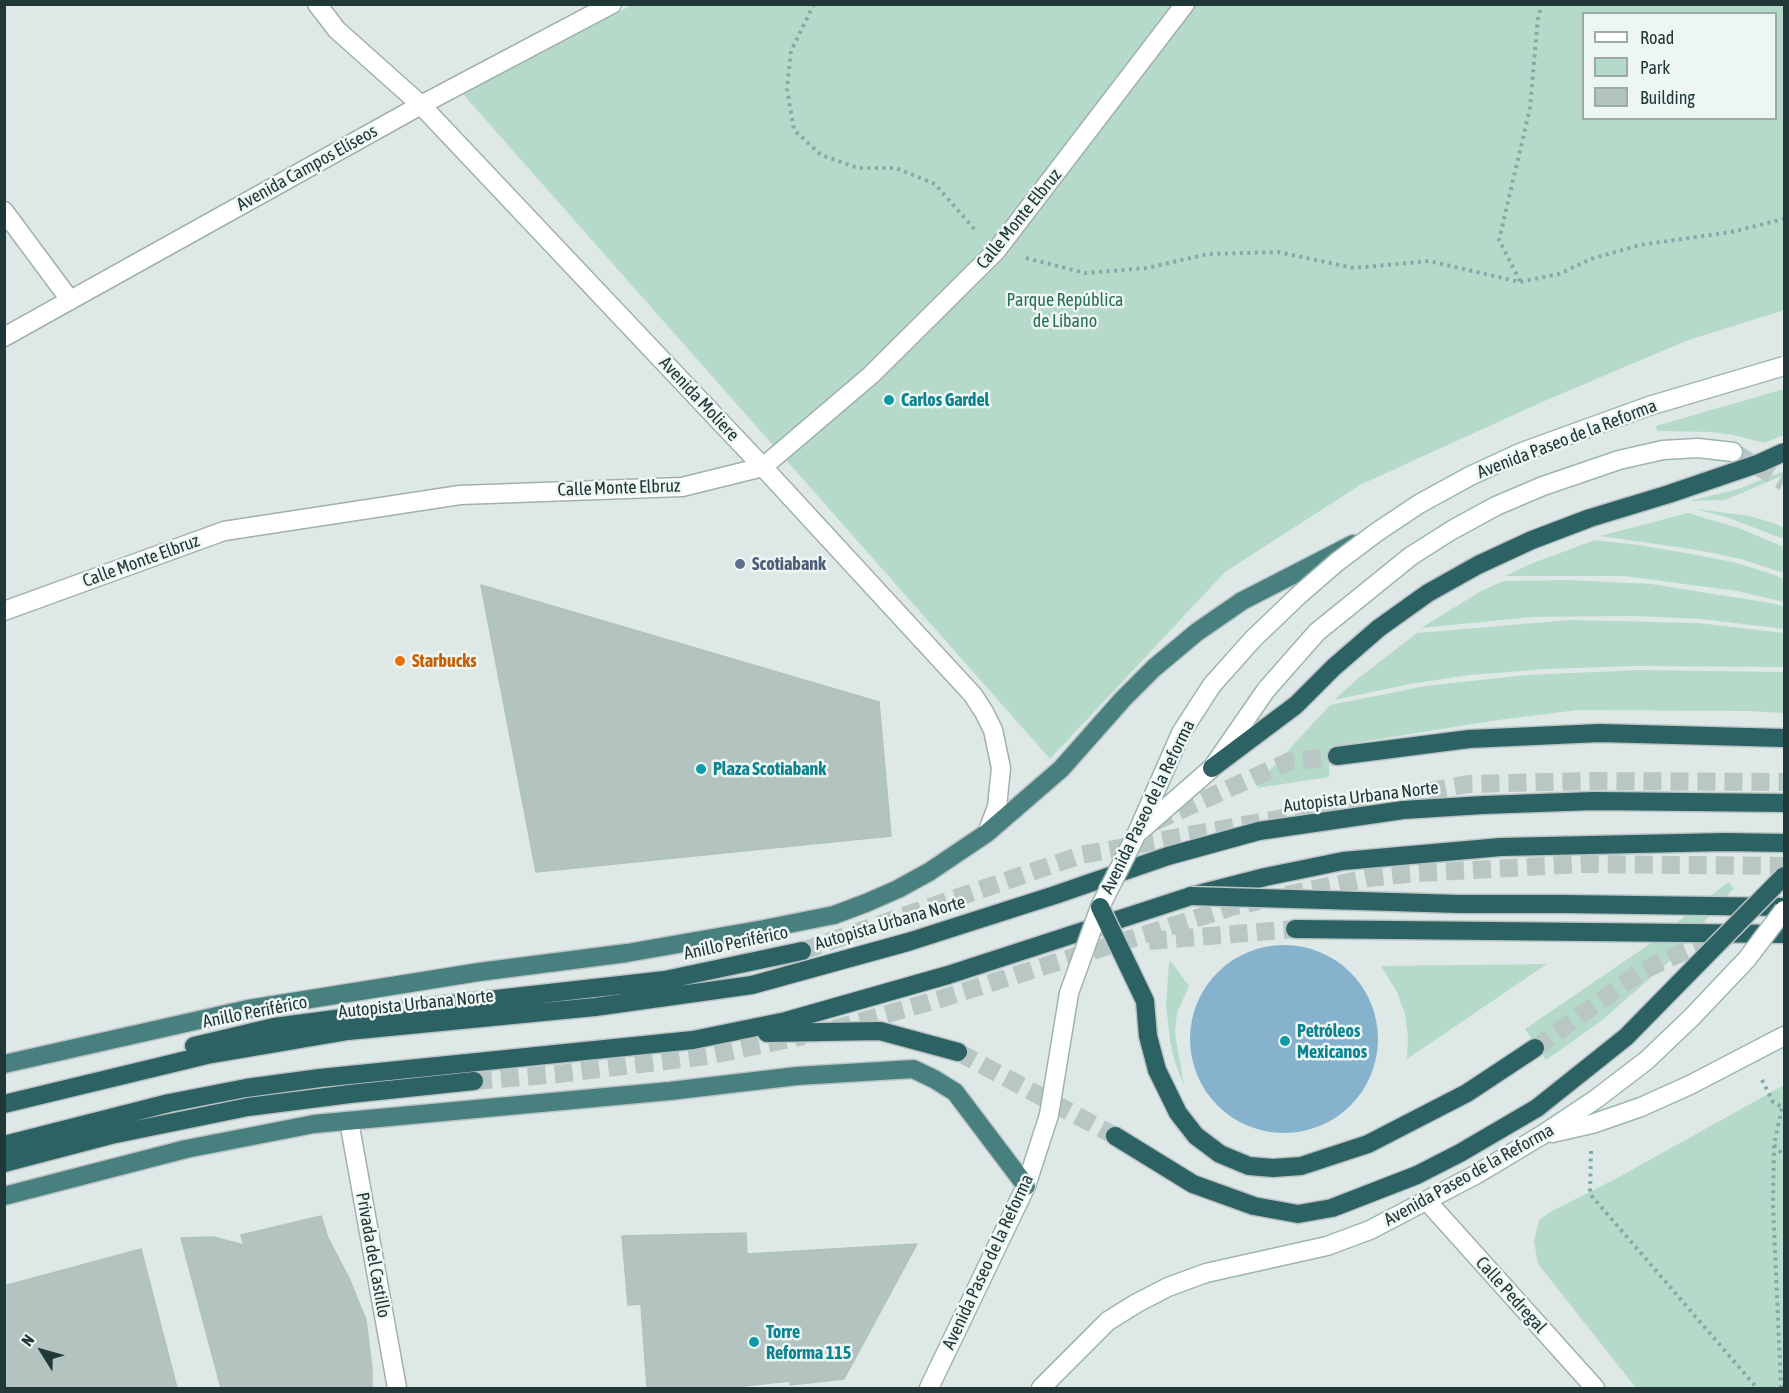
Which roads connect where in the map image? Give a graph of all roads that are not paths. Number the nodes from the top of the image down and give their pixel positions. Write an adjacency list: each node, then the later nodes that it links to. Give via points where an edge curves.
1 (317, 4): 4 (street, Avenida Moliere, via 337,30)
2 (612, 4): 4 (street, Avenida Campos Elíseos)
3 (1185, 4): 11 (street, Calle Monte Elbruz, via 996,251 871,375)
4 (421, 105): 6 (street, Avenida Campos Elíseos); 11 (street, Avenida Moliere)
5 (4, 211): 6 (street)
6 (70, 300): 7 (street, Avenida Campos Elíseos)
7 (4, 337)
8 (1785, 366): 12 (street, Avenida Paseo de la Reforma, bridge, via 1649,406 1522,452 1419,504)
9 (1733, 452): 16 (street, bridge, via 1663,450 1619,460 1543,486 1452,530 1411,556 1317,632 1266,690)
10 (1785, 452): 16 (highway, bridge, via 1590,518 1478,565 1428,593 1379,628 1296,705)
11 (763, 467): 13 (street, Calle Monte Elbruz, via 682,487 460,495 224,531); 18 (street, Avenida Moliere, via 973,695 984,712 993,730 1001,768 997,807)
12 (1377, 532): 18 (highway, bridge, via 1242,601 1197,632 1123,699 1061,769); 19 (street, Avenida Paseo de la Reforma, bridge, via 1299,595 1212,685 1181,733)
13 (4, 611)
14 (1785, 738): 15 (highway, via 1600,733 1468,739)
15 (1337, 756)
16 (1212, 768): 19 (street, bridge)
17 (1785, 803): 35 (highway, Autopista Urbana Norte, via 1594,801 1483,805 1403,810 1259,831 1168,856 908,942 752,985 595,1007 348,1030 207,1055)
18 (987, 833): 32 (highway, via 898,889 834,915 627,953 248,1009)
19 (1137, 833): 23 (street, Avenida Paseo de la Reforma, bridge)
20 (1785, 843): 22 (highway, bridge, via 1501,847 1426,852 1343,861)
21 (1785, 876): 38 (highway, bridge, via 1626,1037 1537,1108 1417,1175 1363,1197 1298,1214 1254,1206 1193,1184)
22 (1191, 896): 24 (highway, bridge); 28 (highway, bridge, via 948,975 786,1021)
23 (1100, 907): 30 (highway, bridge, via 1145,1001 1148,1036 1158,1070 1178,1113 1196,1136 1220,1154 1249,1166 1300,1166 1368,1144 1467,1093); 41 (street, Avenida Paseo de la Reforma, bridge, via 1070,993 1049,1115)
24 (1785, 908): 37 (street, Avenida Paseo de la Reforma, bridge, via 1748,959 1647,1060)
25 (1295, 928): 26 (highway)
26 (1785, 934)
27 (802, 951): 34 (highway, Anillo Periférico, via 664,980 274,1027)
28 (727, 1033): 31 (highway, via 880,1031); 39 (highway, via 693,1040 246,1088 169,1103)
29 (1785, 1036): 37 (street, via 1641,1107 1592,1124)
30 (1535, 1048)
31 (958, 1052)
32 (4, 1064)
33 (474, 1081): 40 (highway, via 248,1107 111,1135)
34 (4, 1091)
35 (4, 1104)
36 (349, 1120): 41 (highway, via 797,1076 913,1069 955,1092); 42 (highway, via 196,1146); 44 (street, Privada del Castillo)
37 (1542, 1135): 43 (street, Avenida Paseo de la Reforma)
38 (1115, 1136)
39 (4, 1145)
40 (4, 1163)
41 (1026, 1186): 45 (street, Avenida Paseo de la Reforma)
42 (4, 1196)
43 (1427, 1201): 46 (street, Avenida Paseo de la Reforma, via 1370,1230 1327,1246 1206,1273 1168,1287 1108,1321); 47 (street, Calle Pedregal)
44 (397, 1389)
45 (929, 1389)
46 (1041, 1389)
47 (1595, 1389)

